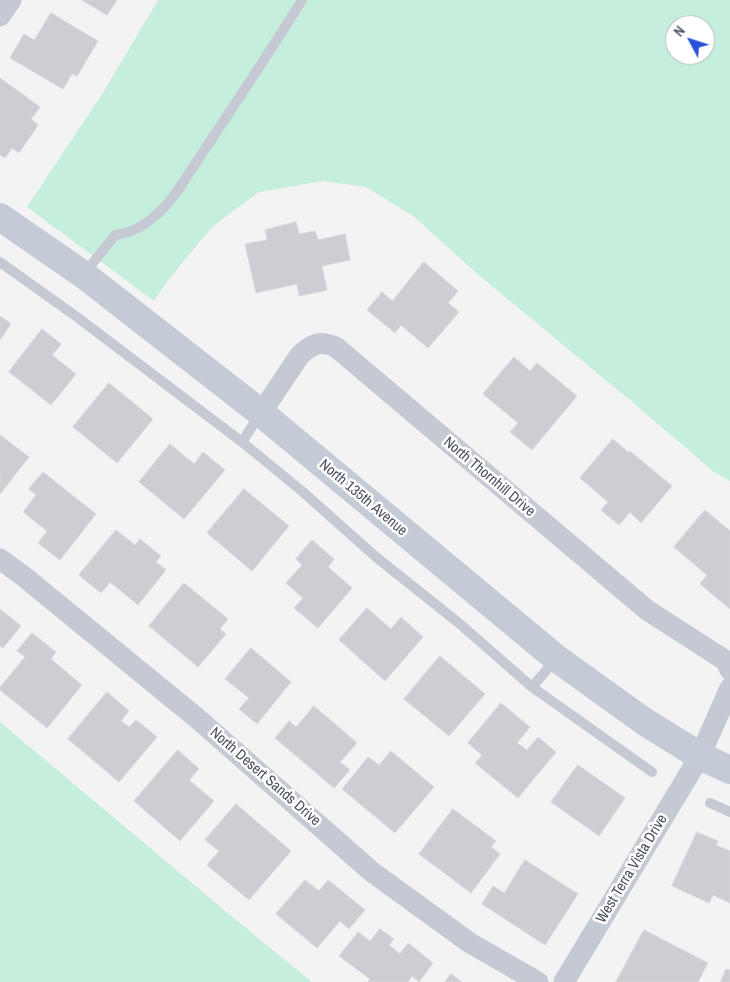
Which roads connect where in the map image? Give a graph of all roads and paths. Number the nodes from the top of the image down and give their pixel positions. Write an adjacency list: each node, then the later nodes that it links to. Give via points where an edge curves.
1 (11, 0): 3 (street)
2 (302, 0): 6 (lane, via 168,204 142,225 115,235)
3 (0, 16)
4 (0, 217): 6 (street, North 135th Avenue)
5 (0, 262): 8 (lane)
6 (84, 275): 7 (street, North 135th Avenue)
7 (261, 413): 8 (lane); 10 (street, North 135th Avenue); 11 (street, North Thornhill Drive, via 308,348 318,343 337,348 647,610 726,661)
8 (242, 442): 12 (lane)
9 (0, 559): 19 (street, North Desert Sands Drive, via 198,719 372,872 470,943)
10 (556, 658): 12 (lane); 14 (street, North 135th Avenue, via 645,722)
11 (730, 670)
12 (532, 687): 16 (lane)
13 (730, 688): 14 (street)
14 (700, 756): 15 (street, North 135th Avenue); 20 (street, West Terra Vista Drive)
15 (730, 770)
16 (652, 772)
17 (710, 803): 18 (lane)
18 (730, 812)
19 (538, 982)
20 (564, 982)

